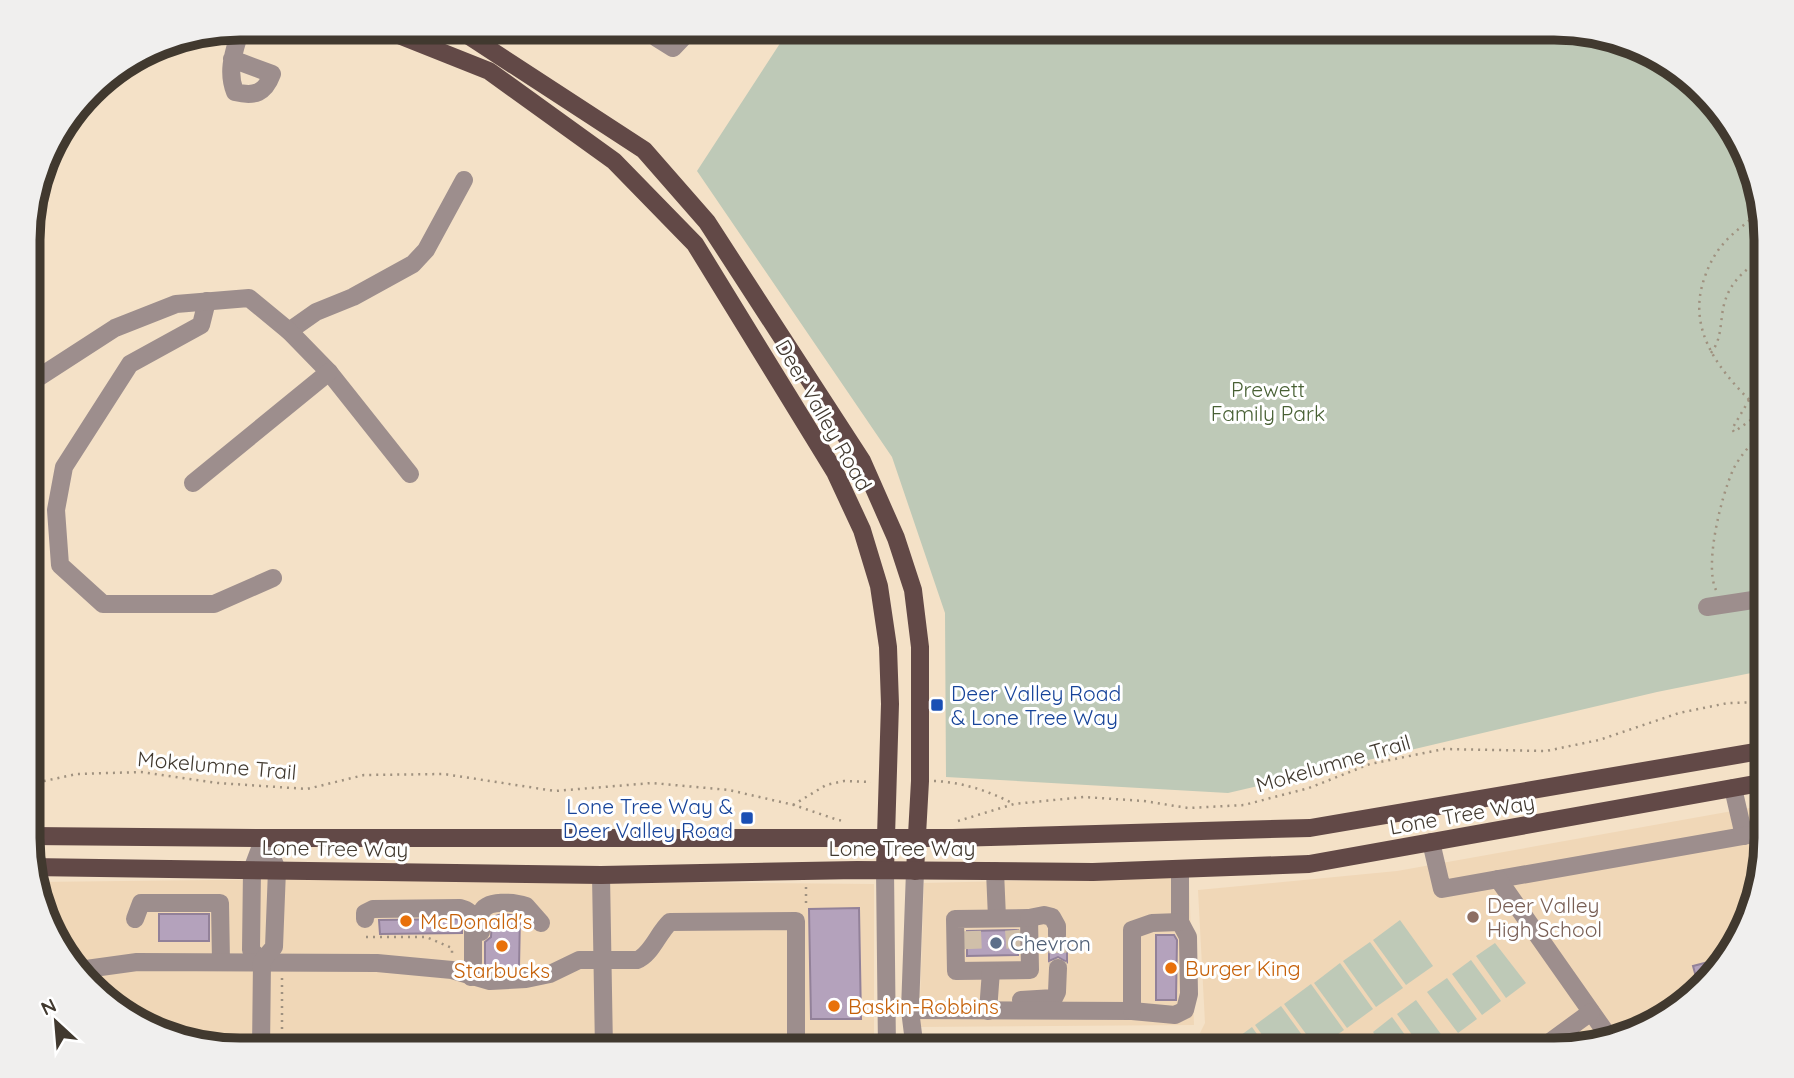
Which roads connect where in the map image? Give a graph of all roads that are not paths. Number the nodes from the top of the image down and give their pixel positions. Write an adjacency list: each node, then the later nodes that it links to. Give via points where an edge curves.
1 (237, 40): 6 (street)
2 (411, 40): 24 (main road, Deer Valley Road, via 489,71 614,161 695,244 835,472 862,530 879,586 888,647)
3 (475, 40): 25 (main road, Deer Valley Road, via 644,150 707,222 862,461 888,516 913,590 920,647)
4 (660, 40): 5 (street, via 673,48)
5 (681, 40)
6 (232, 59): 6 (street, via 230,76 235,92 255,95 268,85 272,74)
7 (464, 180): 9 (street, via 426,250 413,264 316,312)
8 (207, 301): 9 (street, via 249,298); 11 (street, via 176,304 115,328); 14 (street, via 201,325 130,364 64,467 57,510 60,565 103,604 214,604)
9 (289, 331): 10 (street)
10 (329, 372): 12 (street); 13 (street)
11 (40, 377)
12 (410, 474)
13 (193, 483)
14 (273, 578)
15 (1753, 600): 16 (street)
16 (1707, 607)
17 (1753, 752): 25 (main road, Lone Tree Way, via 1310,828)
18 (1753, 784): 19 (main road, Lone Tree Way)
19 (1733, 788): 22 (street); 26 (main road, Lone Tree Way)
20 (1753, 834): 22 (street)
21 (40, 836): 23 (main road, Lone Tree Way)
22 (1744, 836): 35 (street)
23 (264, 838): 24 (main road, Lone Tree Way); 28 (street); 29 (street)
24 (886, 838): 25 (main road, Lone Tree Way); 30 (main road, Deer Valley Road)
25 (917, 838): 32 (main road, Deer Valley Road)
26 (1431, 842): 31 (main road, Lone Tree Way, via 1309,864); 35 (street, via 1442,889)
27 (43, 867): 28 (main road, Lone Tree Way)
28 (252, 870): 29 (main road, Lone Tree Way); 43 (street, via 251,950)
29 (277, 870): 34 (main road, Lone Tree Way); 43 (street, via 274,947)
30 (885, 870): 32 (main road, Lone Tree Way); 34 (main road, Lone Tree Way); 59 (street, Deer Valley Road)
31 (1180, 870): 33 (main road, Lone Tree Way); 38 (street)
32 (915, 871): 33 (main road, Lone Tree Way); 50 (street, Deer Valley Road)
33 (995, 872): 37 (street)
34 (601, 875): 42 (street)
35 (1498, 879): 52 (street)
36 (135, 919): 44 (street, via 141,903 220,903)
37 (1014, 921): 41 (street, via 1052,917); 45 (street, via 1030,970 1016,963); 45 (street, via 972,925 954,919 956,971)
38 (1180, 922): 51 (street, via 1152,923 1132,930); 51 (street, via 1188,937 1185,1010 1175,1015)
39 (541, 923): 48 (street, via 531,909 520,904 483,909)
40 (365, 928): 48 (street, via 365,913 373,909 468,910 473,921)
41 (1057, 935)
42 (604, 960): 48 (street, via 579,960 526,979); 57 (street); 58 (street, via 644,958 670,922 796,921)
43 (262, 961): 44 (street); 48 (street, via 413,965); 56 (street)
44 (221, 962): 47 (street, via 137,962)
45 (979, 966): 49 (street)
46 (1058, 968): 49 (street, via 1054,998)
47 (89, 969)
48 (475, 974)
49 (989, 1005): 50 (street); 51 (street)
50 (910, 1010): 54 (street, Deer Valley Road)
51 (1132, 1011)
52 (1591, 1012): 53 (street); 55 (street)
53 (1605, 1031)
54 (913, 1037)
55 (1557, 1037)
56 (261, 1038)
57 (604, 1038)
58 (796, 1038)
59 (887, 1038)

